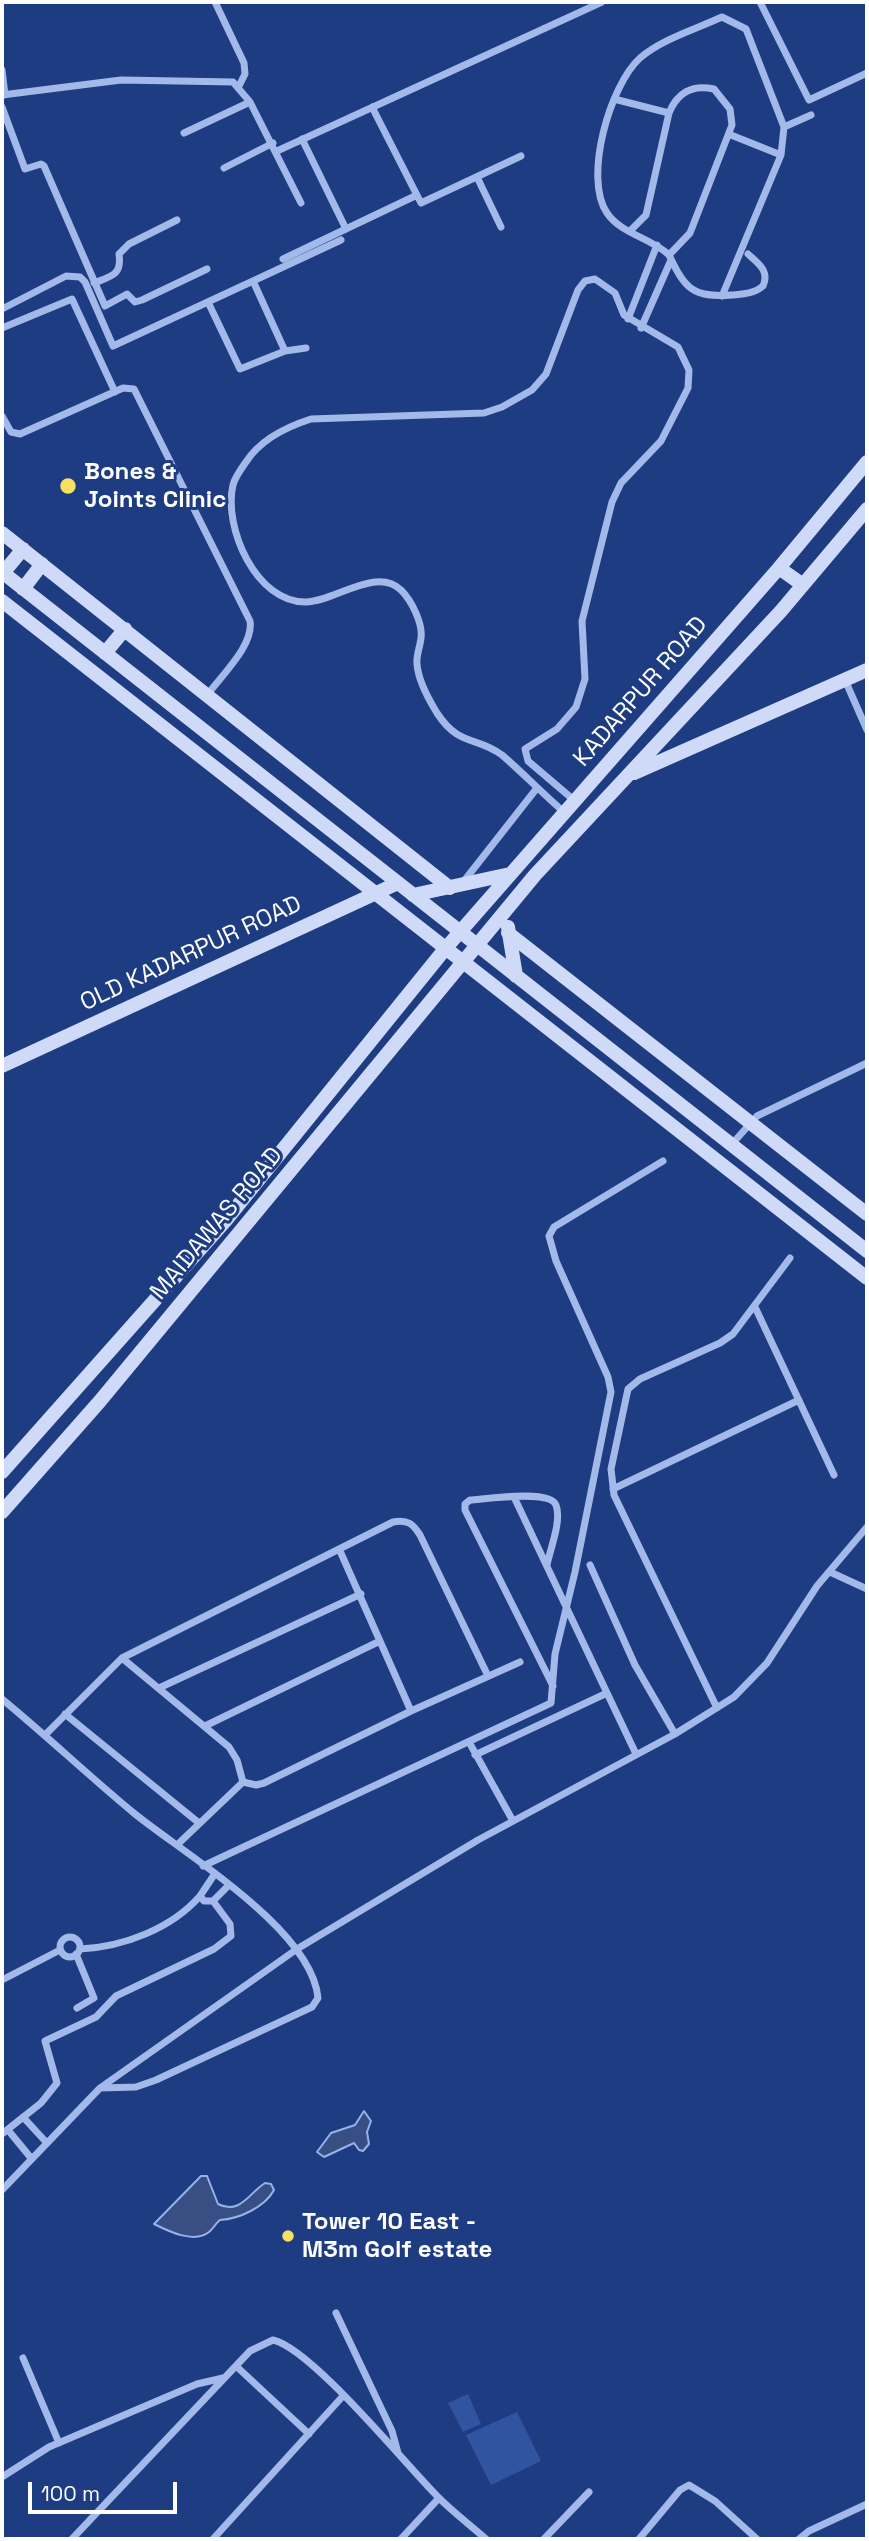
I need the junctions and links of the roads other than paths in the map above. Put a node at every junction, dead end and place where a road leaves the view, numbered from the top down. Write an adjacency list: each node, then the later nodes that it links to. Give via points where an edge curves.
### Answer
1 (215, 2): 6 (street, via 244,63)
2 (602, 2): 11 (street)
3 (760, 2): 5 (street, via 809,100)
4 (2, 70): 7 (street)
5 (867, 73)
6 (239, 86): 7 (street, via 224,79 121,80); 9 (street)
7 (3, 95)
8 (614, 99): 12 (street); 14 (street, via 643,55 722,17 746,29); 28 (street, via 597,188 611,219)
9 (250, 102): 15 (street); 18 (street)
10 (2, 107): 36 (street, via 25,169 44,166)
11 (372, 107): 17 (street); 23 (street)
12 (669, 113): 16 (street, via 684,92 714,89 730,109); 28 (street, via 646,215)
13 (811, 115): 14 (street)
14 (784, 127): 19 (street)
15 (184, 133)
16 (731, 135): 19 (street); 32 (street, via 690,233)
17 (302, 139): 18 (street); 27 (street)
18 (275, 147): 21 (street); 24 (street)
19 (781, 155): 37 (street)
20 (521, 156): 22 (street)
21 (224, 168)
22 (477, 177): 23 (street, via 423,203); 26 (street)
23 (415, 196): 27 (street)
24 (301, 203)
25 (177, 220): 36 (street, via 129,244 119,254 117,274)
26 (501, 227)
27 (346, 229): 33 (street)
28 (630, 231): 30 (street)
29 (341, 240): 35 (street)
30 (657, 245): 32 (street); 40 (street)
31 (748, 254): 37 (street, via 762,267 763,286)
32 (670, 257): 37 (street, via 687,285 707,297); 42 (street)
33 (283, 259)
34 (207, 269): 36 (street, via 135,302 127,294 106,306)
35 (253, 281): 38 (street); 44 (street)
36 (94, 283)
37 (722, 296)
38 (208, 302): 39 (street, via 113,346 80,277 66,276); 44 (street, via 240,369)
39 (2, 309)
40 (628, 319): 42 (street); 64 (street, via 609,287 595,279 585,281 571,302 546,374 522,397 484,413 311,419 252,452 233,483 235,527 249,561 267,587 281,597 306,602 373,583 384,582 402,591 421,631 418,672 437,713 456,735 495,750)
41 (2, 328): 45 (street, via 72,299)
42 (641, 328): 65 (street, via 678,348 689,370 688,388 661,440 621,483 612,502 582,621 585,679 580,698 557,729 525,749 527,761)
43 (306, 348): 44 (street)
44 (285, 351)
45 (115, 392): 46 (street, via 20,433 10,432); 61 (street, via 134,389 250,621 246,642)
46 (2, 416)
47 (867, 462): 52 (street, KADARPUR ROAD)
48 (867, 509): 54 (street, KADARPUR ROAD)
49 (2, 533): 50 (street)
50 (23, 549): 51 (street); 53 (street)
51 (42, 564): 55 (street); 57 (street)
52 (779, 568): 54 (street); 65 (street, KADARPUR ROAD)
53 (2, 573): 55 (street)
54 (803, 585): 63 (street, KADARPUR ROAD)
55 (23, 589): 58 (street)
56 (2, 601): 70 (street)
57 (125, 629): 58 (street); 61 (street)
58 (105, 653): 68 (street)
59 (867, 670): 60 (street)
60 (845, 680): 62 (street); 63 (street)
61 (208, 694): 69 (street)
62 (867, 730)
63 (626, 776): 72 (street, KADARPUR ROAD)
64 (539, 790): 66 (street); 69 (street)
65 (575, 802): 66 (street, KADARPUR ROAD)
66 (565, 813): 67 (street, KADARPUR ROAD)
67 (510, 874): 69 (street); 73 (street, KADARPUR ROAD)
68 (398, 883): 70 (street, OLD KADARPUR ROAD); 71 (street)
69 (455, 887): 71 (street)
70 (376, 894): 76 (street); 80 (street, OLD KADARPUR ROAD)
71 (413, 895): 73 (street)
72 (513, 901): 74 (street); 75 (street, KADARPUR ROAD)
73 (460, 932): 75 (street); 76 (street, KADARPUR ROAD)
74 (508, 933): 78 (street); 81 (street)
75 (476, 946): 77 (street, KADARPUR ROAD); 78 (street)
76 (445, 949): 77 (street); 90 (street, MAIDAWAS ROAD, via 226,1220)
77 (463, 962): 87 (street); 94 (street, MAIDAWAS ROAD)
78 (516, 976): 82 (street)
79 (867, 1063): 81 (street)
80 (2, 1066)
81 (751, 1121): 82 (street); 84 (street)
82 (732, 1144): 85 (street)
83 (663, 1161): 102 (street, via 554,1227 549,1236 611,1392)
84 (867, 1214)
85 (867, 1251)
86 (790, 1258): 88 (street)
87 (867, 1278)
88 (755, 1307): 89 (street); 92 (street, via 720,1343 640,1379 628,1389 611,1469)
89 (799, 1401): 91 (street); 92 (street)
90 (2, 1472)
91 (834, 1475)
92 (613, 1489): 111 (street)
93 (514, 1497): 97 (street); 97 (street, via 546,1496 556,1504 558,1515); 107 (street, via 470,1500 465,1510)
94 (2, 1513)
95 (867, 1527): 99 (street)
96 (340, 1550): 101 (street); 104 (street); 106 (street, via 394,1522 412,1524)
97 (547, 1565): 102 (street)
98 (590, 1565): 115 (street, via 635,1665)
99 (830, 1572): 100 (street); 111 (street, via 767,1663 744,1689)
100 (867, 1589)
101 (361, 1594): 103 (street); 108 (street)
102 (565, 1605): 107 (street); 109 (street)
103 (380, 1641): 112 (street); 114 (street)
104 (122, 1658): 108 (street); 113 (street)
105 (520, 1662): 106 (street)
106 (488, 1676): 112 (street)
107 (554, 1686): 117 (street, via 546,1707)
108 (159, 1688): 114 (street)
109 (607, 1693): 118 (street); 119 (street)
110 (2, 1699): 116 (street)
111 (717, 1708): 115 (street)
112 (411, 1710): 120 (street, via 264,1783)
113 (65, 1714): 116 (street); 122 (street)
114 (205, 1726): 120 (street, via 229,1747)
115 (675, 1734): 118 (street)
116 (45, 1735): 123 (street)
117 (470, 1742): 119 (street); 124 (street)
118 (636, 1754): 121 (street)
119 (475, 1755): 121 (street)
120 (243, 1782): 122 (street)
121 (513, 1821): 129 (street)
122 (199, 1823): 123 (street)
123 (177, 1845): 124 (street)
124 (203, 1867): 125 (street)
125 (214, 1875): 126 (street); 127 (street)
126 (228, 1886): 128 (street); 129 (street, via 276,1924)
127 (200, 1896): 128 (street); 131 (street, via 172,1919 138,1937)
128 (213, 1901): 135 (street, via 230,1924 231,1936 214,1949 116,1996 96,2017 45,2040 57,2083)
129 (297, 1949): 134 (street); 134 (street, via 314,1974 318,1998 312,2007 156,2080 136,2087)
130 (60, 1950): 131 (street, via 67,1957); 131 (street, via 62,1940 71,1937 77,1940); 132 (street)
131 (78, 1952): 133 (street, via 94,1998)
132 (2, 1980)
133 (77, 2008)
134 (100, 2088): 137 (street)
135 (23, 2118): 136 (street); 137 (street)
136 (5, 2132): 138 (street)
137 (46, 2142): 138 (street)
138 (31, 2158): 139 (street)
139 (2, 2190)
140 (336, 2314): 147 (street)
141 (23, 2358): 146 (street)
142 (236, 2366): 143 (street); 144 (street, via 263,2343 284,2343); 145 (street)
143 (224, 2378): 146 (street, via 197,2384); 153 (street)
144 (343, 2396): 145 (street); 147 (street)
145 (309, 2434): 152 (street)
146 (59, 2443): 148 (street)
147 (399, 2455): 150 (street)
148 (2, 2477)
149 (589, 2492): 156 (street)
150 (439, 2498): 154 (street); 155 (street)
151 (867, 2504): 159 (street)
152 (217, 2538)
153 (72, 2539)
154 (401, 2539)
155 (486, 2539)
156 (544, 2539)
157 (639, 2539): 158 (street, via 689,2485 715,2501)
158 (757, 2539)
159 (799, 2539)

